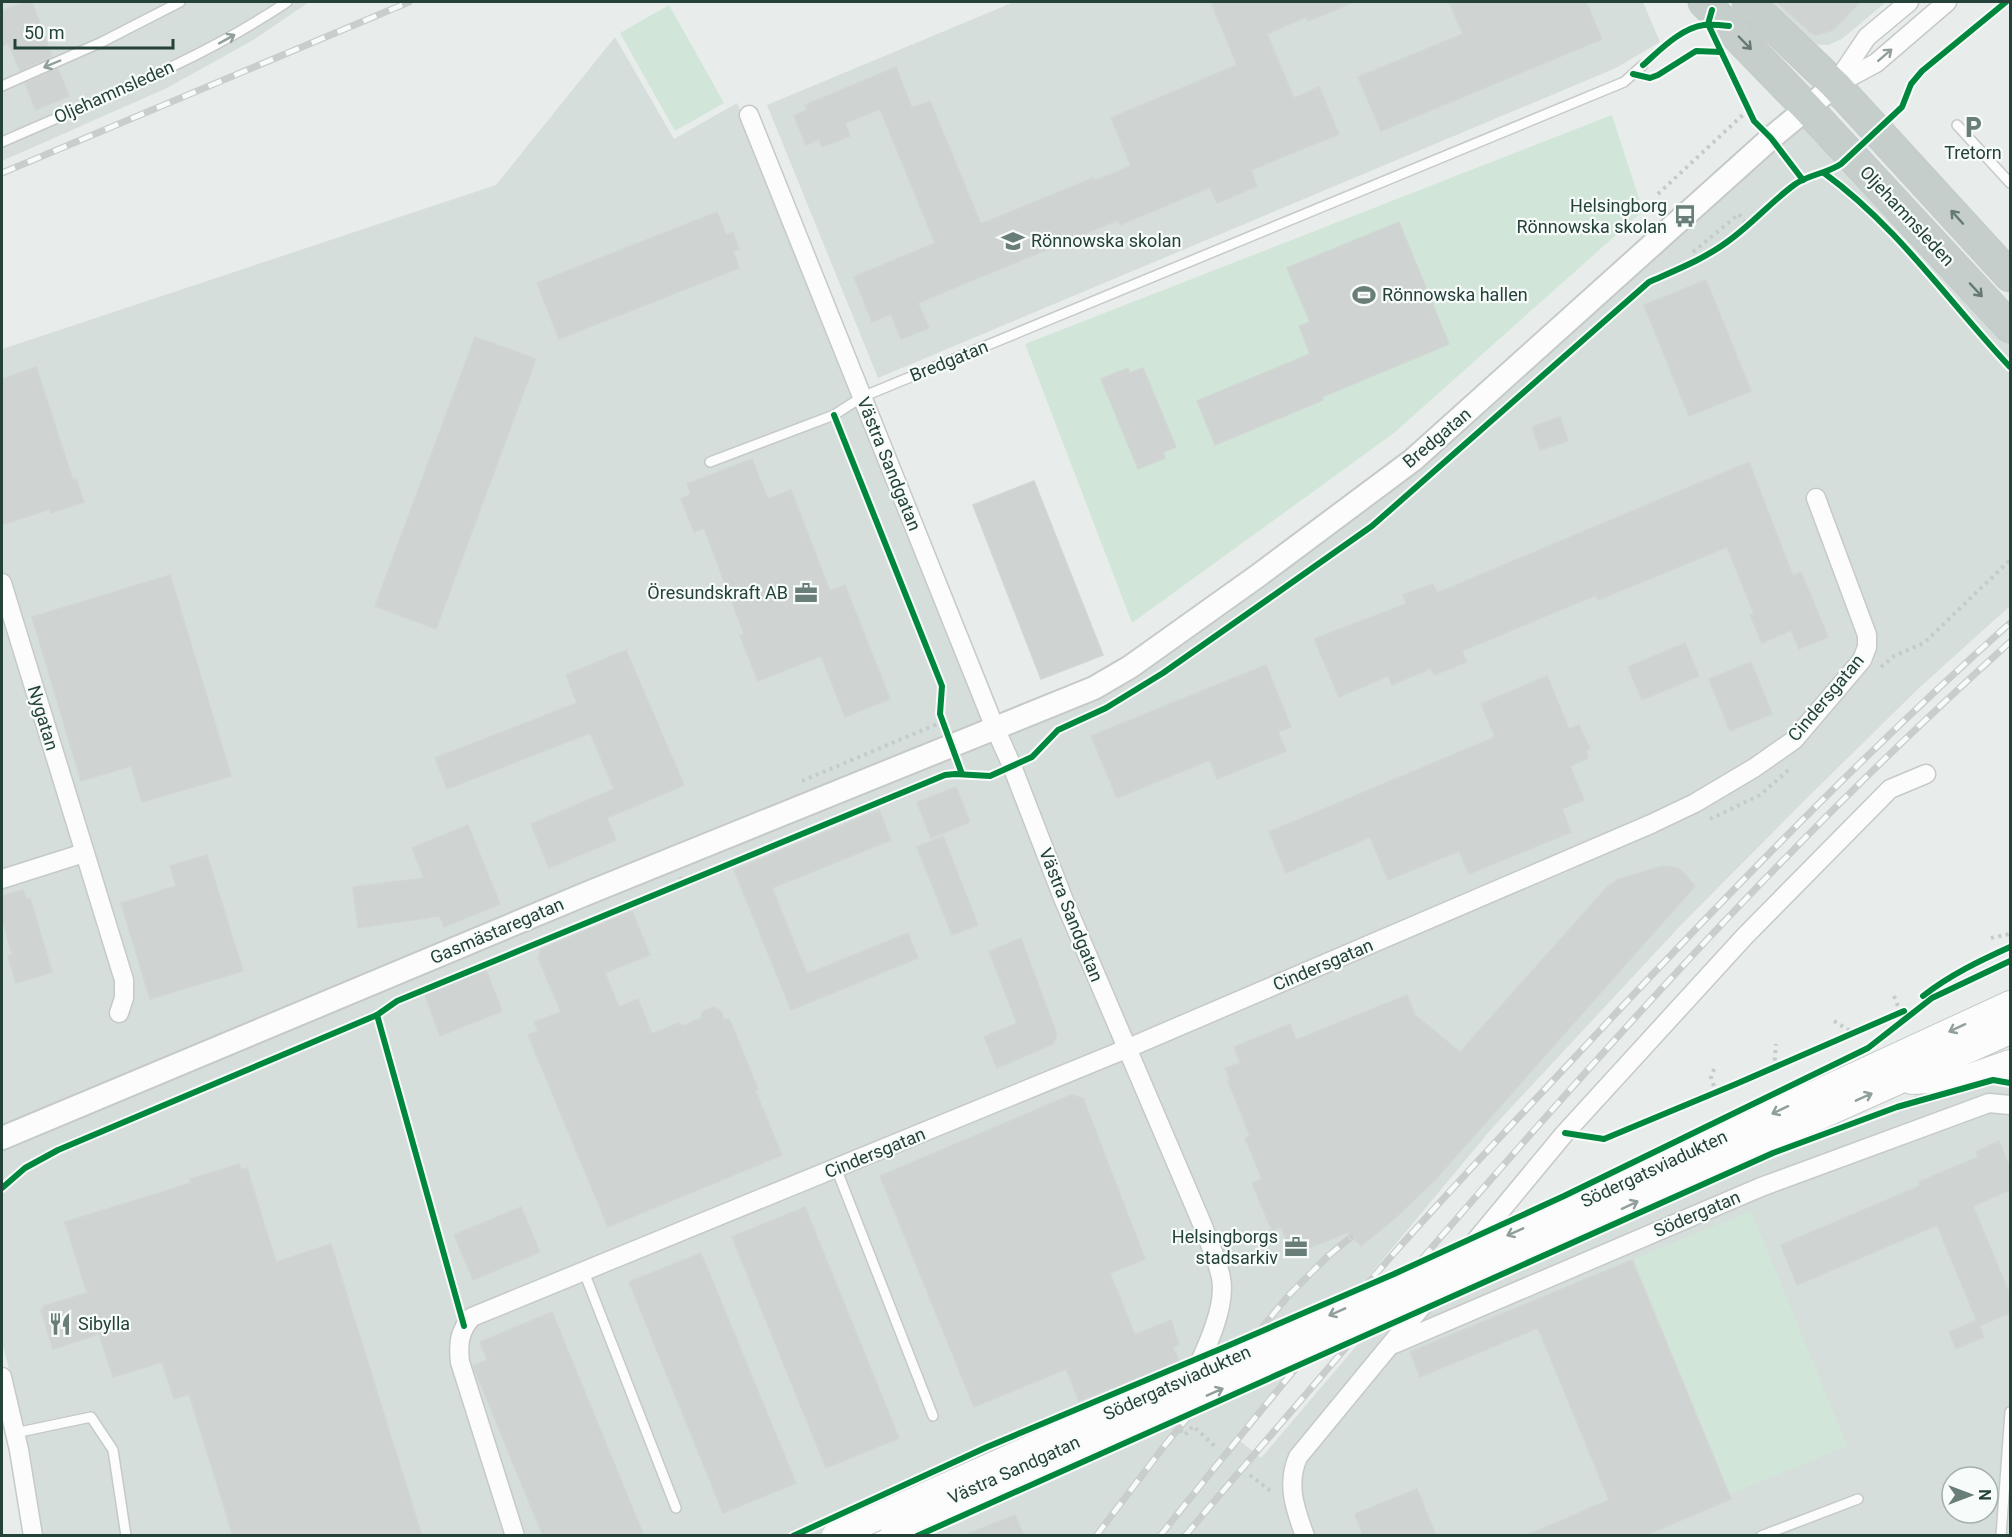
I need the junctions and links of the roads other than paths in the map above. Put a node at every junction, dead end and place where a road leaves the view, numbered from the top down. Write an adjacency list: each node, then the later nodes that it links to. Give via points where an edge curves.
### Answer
1 (180, 2): 9 (lane, one-way to 9)
2 (287, 2): 13 (lane, Oljehamnsleden, one-way to 2, via 195,56)
3 (1704, 2): 10 (highway, Oljehamnsleden, one-way to 10)
4 (1748, 2): 8 (highway, Oljehamnsleden)
5 (1909, 2): 8 (street, Bredgatan, via 1867,37)
6 (1947, 2): 8 (street, Bredgatan, one-way to 6, via 1876,63)
7 (1643, 65): 17 (lane, Bredgatan, via 1624,82)
8 (1835, 85): 10 (street, Bredgatan); 15 (highway, Oljehamnsleden, one-way to 8)
9 (2, 86)
10 (1807, 108): 16 (highway, Oljehamnsleden, one-way to 16); 21 (street, Bredgatan, via 1413,460 1130,667 1094,688)
11 (749, 115): 17 (street, Västra Sandgatan)
12 (1957, 125): 14 (lane)
13 (2, 142)
14 (2010, 183)
15 (2010, 276)
16 (2010, 327)
17 (862, 397): 18 (lane, Bredgatan, via 834,415); 21 (street, Västra Sandgatan)
18 (710, 462)
19 (1816, 498): 28 (street, Cindersgatan, via 1867,635 1867,647 1862,660 1794,740 1705,797 1651,824)
20 (2, 583): 23 (street, Nygatan)
21 (994, 728): 28 (street, Västra Sandgatan); 32 (street, Gasmästaregatan)
22 (1926, 774): 36 (street, via 1890,789 1745,936 1565,1134)
23 (84, 853): 24 (street); 26 (street, Nygatan, via 123,980)
24 (2, 879)
25 (2010, 1004): 34 (main road, Södergatsviadukten, one-way to 34)
26 (119, 1013)
27 (2010, 1031): 30 (main road, Södergatsviadukten)
28 (1126, 1049): 33 (street, Cindersgatan); 48 (street, Västra Sandgatan, via 1203,1226 1221,1278 1221,1309 1192,1378 1181,1394 1156,1407)
29 (2010, 1063): 30 (main road, via 1967,1078)
30 (1897, 1082): 34 (main road, Södergatsviadukten, one-way to 30)
31 (2010, 1105): 36 (street, Södergatan, via 1989,1103 1761,1187)
32 (2, 1138)
33 (836, 1168): 35 (street, Cindersgatan); 39 (lane)
34 (1573, 1219): 47 (main road, Södergatsviadukten, one-way to 47, bridge); 49 (main road, Södergatsviadukten, one-way to 34, bridge)
35 (584, 1272): 42 (lane); 46 (street, Cindersgatan, via 472,1317 461,1332 460,1362)
36 (1389, 1346): 43 (street, via 1298,1457 1291,1483)
37 (2, 1377): 40 (street)
38 (2010, 1412): 51 (lane)
39 (933, 1416)
40 (15, 1433): 44 (street); 45 (lane, via 91,1417 113,1450)
41 (1858, 1499): 50 (lane)
42 (676, 1508)
43 (1301, 1532)
44 (33, 1536)
45 (126, 1536)
46 (515, 1536)
47 (835, 1536)
48 (867, 1536)
49 (893, 1536)
50 (1761, 1536)
51 (2001, 1536)

